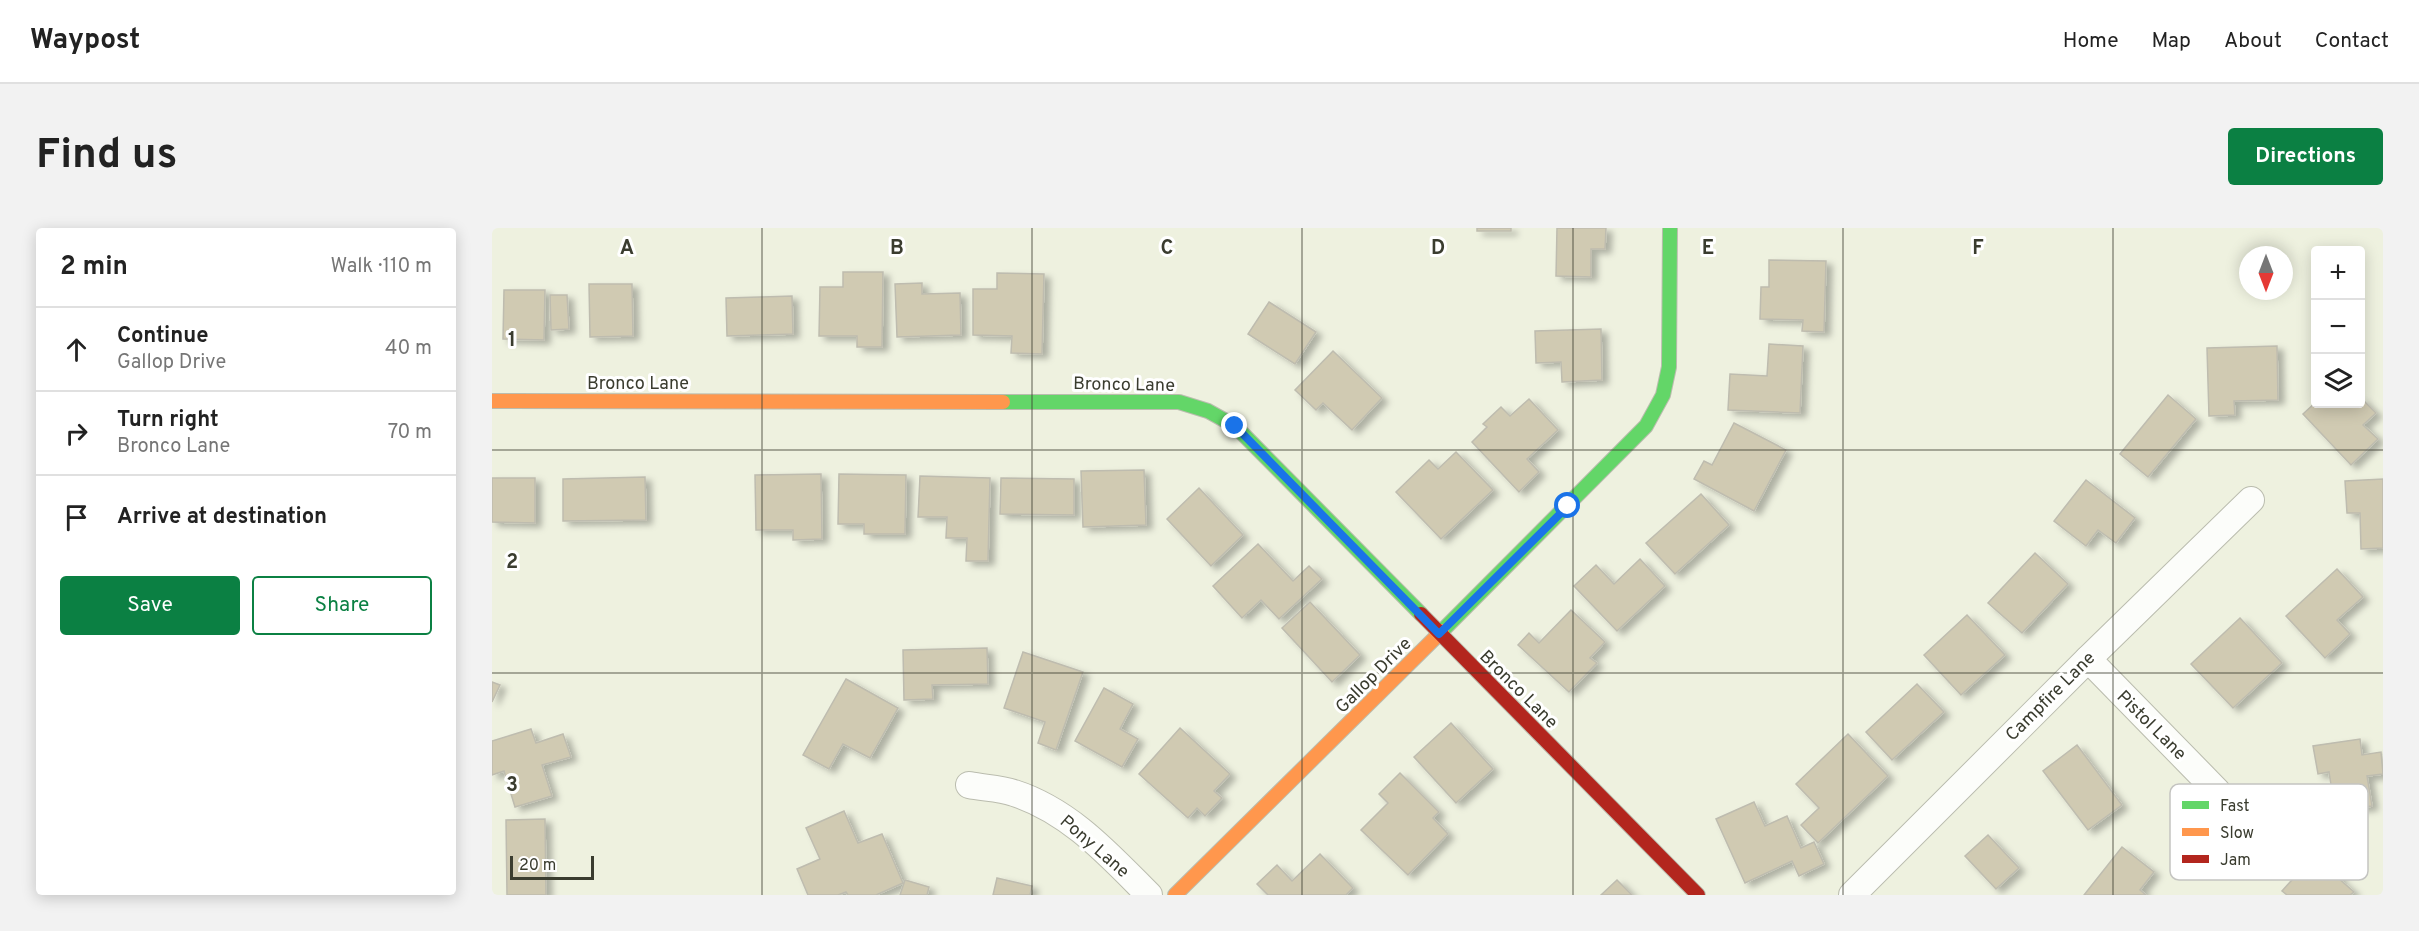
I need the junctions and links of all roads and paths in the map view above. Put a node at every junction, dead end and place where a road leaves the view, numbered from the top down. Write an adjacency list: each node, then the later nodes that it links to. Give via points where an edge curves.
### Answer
1 (1670, 228): 4 (street, Gallop Drive, via 1669,367 1663,395 1646,426)
2 (492, 401): 4 (street, Bronco Lane, via 1179,402 1199,406 1235,426)
3 (2251, 500): 5 (street, Campfire Lane)
4 (1439, 634): 9 (street, Gallop Drive); 10 (street, Bronco Lane)
5 (2088, 659): 6 (street, Pistol Lane); 11 (street, Campfire Lane)
6 (2210, 784)
7 (969, 785): 8 (street, Pony Lane, via 1012,792 1059,814 1098,844)
8 (1149, 895)
9 (1175, 895)
10 (1698, 895)
11 (1852, 895)

